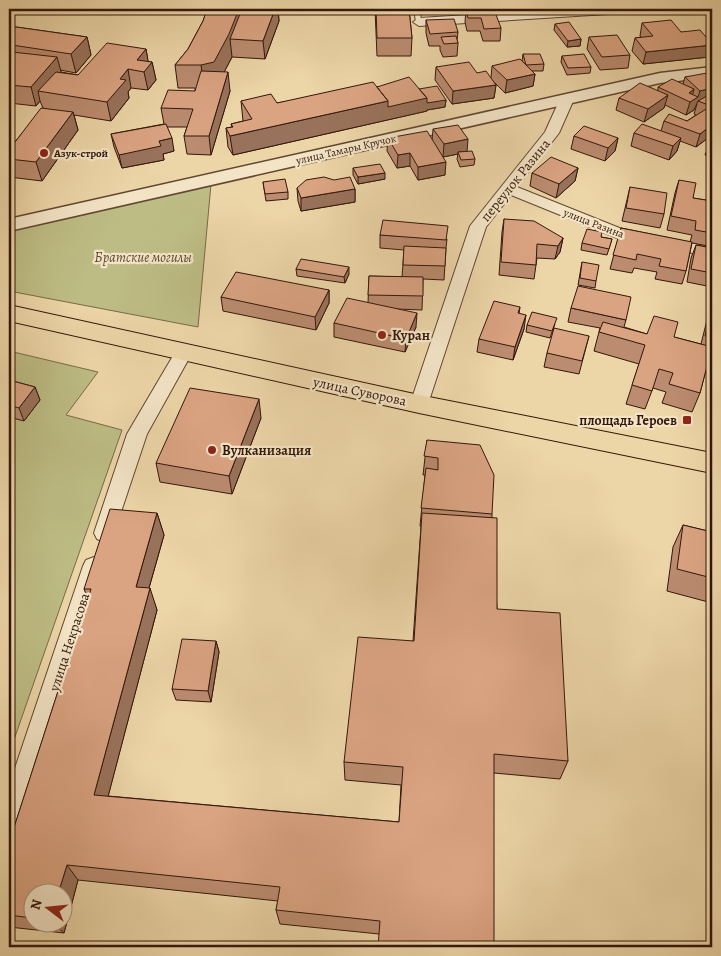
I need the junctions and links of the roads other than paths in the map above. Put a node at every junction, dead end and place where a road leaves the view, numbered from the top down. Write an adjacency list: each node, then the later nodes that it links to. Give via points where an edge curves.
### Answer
1 (417, 9): 5 (lane)
2 (624, 9): 5 (street)
3 (710, 9): 4 (street)
4 (712, 12)
5 (419, 22)
6 (712, 72): 7 (street, улица Тамары Кручок, via 660,78)
7 (567, 99): 8 (street, переулок Разина, via 552,133); 9 (street, улица Тамары Кручок)
8 (507, 188): 10 (street, улица Разина, via 623,235); 13 (street, переулок Разина, via 478,226)
9 (9, 224)
10 (712, 252)
11 (9, 313): 12 (main road, улица Суворова)
12 (184, 353): 13 (main road, улица Суворова); 15 (street, улица Некрасова, via 137,434)
13 (419, 404): 14 (main road, улица Суворова)
14 (712, 463)
15 (9, 824)

